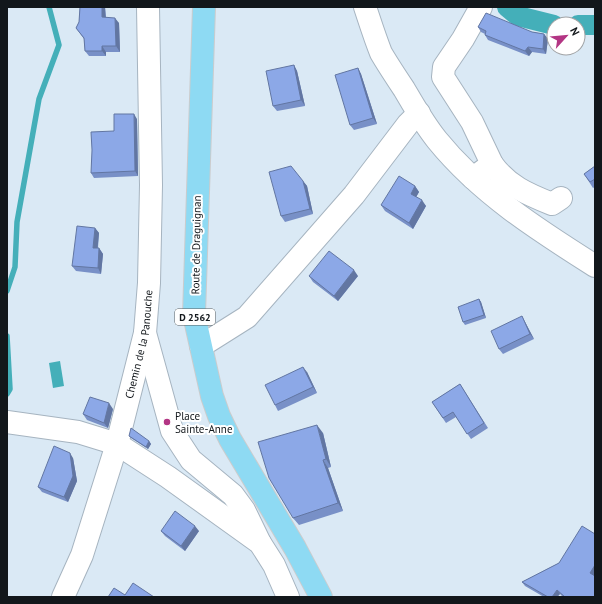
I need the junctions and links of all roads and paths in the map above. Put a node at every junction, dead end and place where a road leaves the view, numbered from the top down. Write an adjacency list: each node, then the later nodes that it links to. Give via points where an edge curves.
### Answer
1 (148, 7): 10 (street, Chemin de la Panouche, via 151,184 149,284)
2 (204, 7): 11 (main road, Route de Draguignan / D 2562, via 194,315)
3 (365, 7): 5 (street, via 382,53)
4 (481, 7): 6 (street, via 444,67 443,77 472,122)
5 (419, 113): 7 (street, via 436,139); 11 (street, via 354,195 246,317)
6 (492, 164): 7 (street); 8 (street, via 502,177 525,193 552,204)
7 (473, 178): 9 (street, via 548,237)
8 (561, 198)
9 (595, 266)
10 (145, 333): 13 (street, Chemin de la Panouche); 14 (street, via 172,431 191,460 233,495 244,510)
11 (201, 346): 17 (main road, Route de Draguignan / D 2562, via 212,396 227,433)
12 (7, 422): 13 (street, via 78,432)
13 (117, 444): 14 (street); 15 (street, Chemin de la Panouche, via 82,555)
14 (260, 543): 16 (street, via 274,565)
15 (63, 597)
16 (288, 597)
17 (321, 597)

